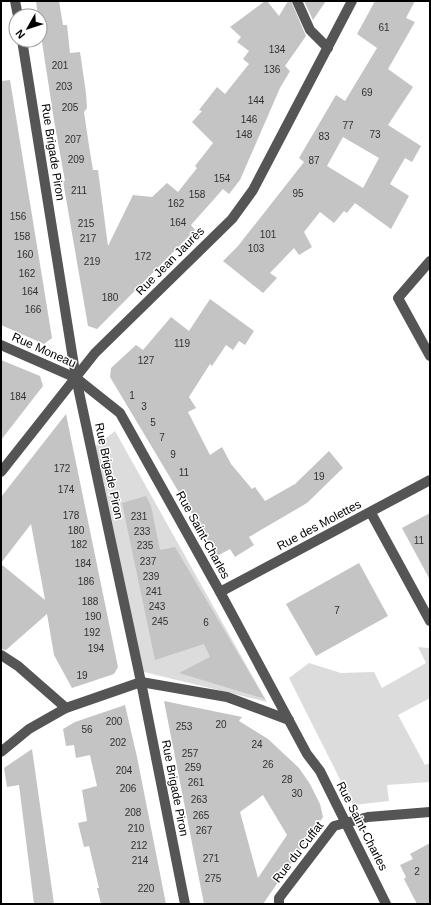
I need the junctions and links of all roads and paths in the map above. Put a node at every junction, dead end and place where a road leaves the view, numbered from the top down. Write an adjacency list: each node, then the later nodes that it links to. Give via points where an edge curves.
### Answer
1 (297, 1): 4 (street, via 310,30)
2 (352, 1): 4 (street, Rue Jean Jaurès)
3 (23, 48): 8 (street, Rue Brigade Piron)
4 (328, 48): 8 (street, Rue Jean Jaurès, via 253,190 232,219 96,353)
5 (430, 261): 7 (street, via 398,298)
6 (1, 345): 8 (street, Rue Moneau)
7 (430, 356)
8 (76, 378): 9 (street, Rue Jean Jaurès); 12 (street, Rue Saint-Charles, via 120,413); 15 (street, Rue Brigade Piron)
9 (1, 472)
10 (430, 480): 11 (street, Rue des Molettes)
11 (371, 512): 12 (street, Rue des Molettes); 13 (street)
12 (220, 592): 17 (street, Rue Saint-Charles)
13 (429, 616)
14 (1, 655): 16 (street, via 18,666)
15 (141, 682): 16 (street); 17 (street, via 227,697); 21 (street, Rue Brigade Piron)
16 (66, 708): 18 (street, via 29,729)
17 (289, 720): 20 (street, Rue Saint-Charles, via 306,754 320,771)
18 (1, 752)
19 (430, 812): 20 (street, Rue du Cuffat, via 368,817)
20 (346, 822): 22 (street, Rue du Cuffat, via 334,826 279,898); 23 (street, Rue Saint-Charles)
21 (185, 904)
22 (279, 904)
23 (386, 904)

